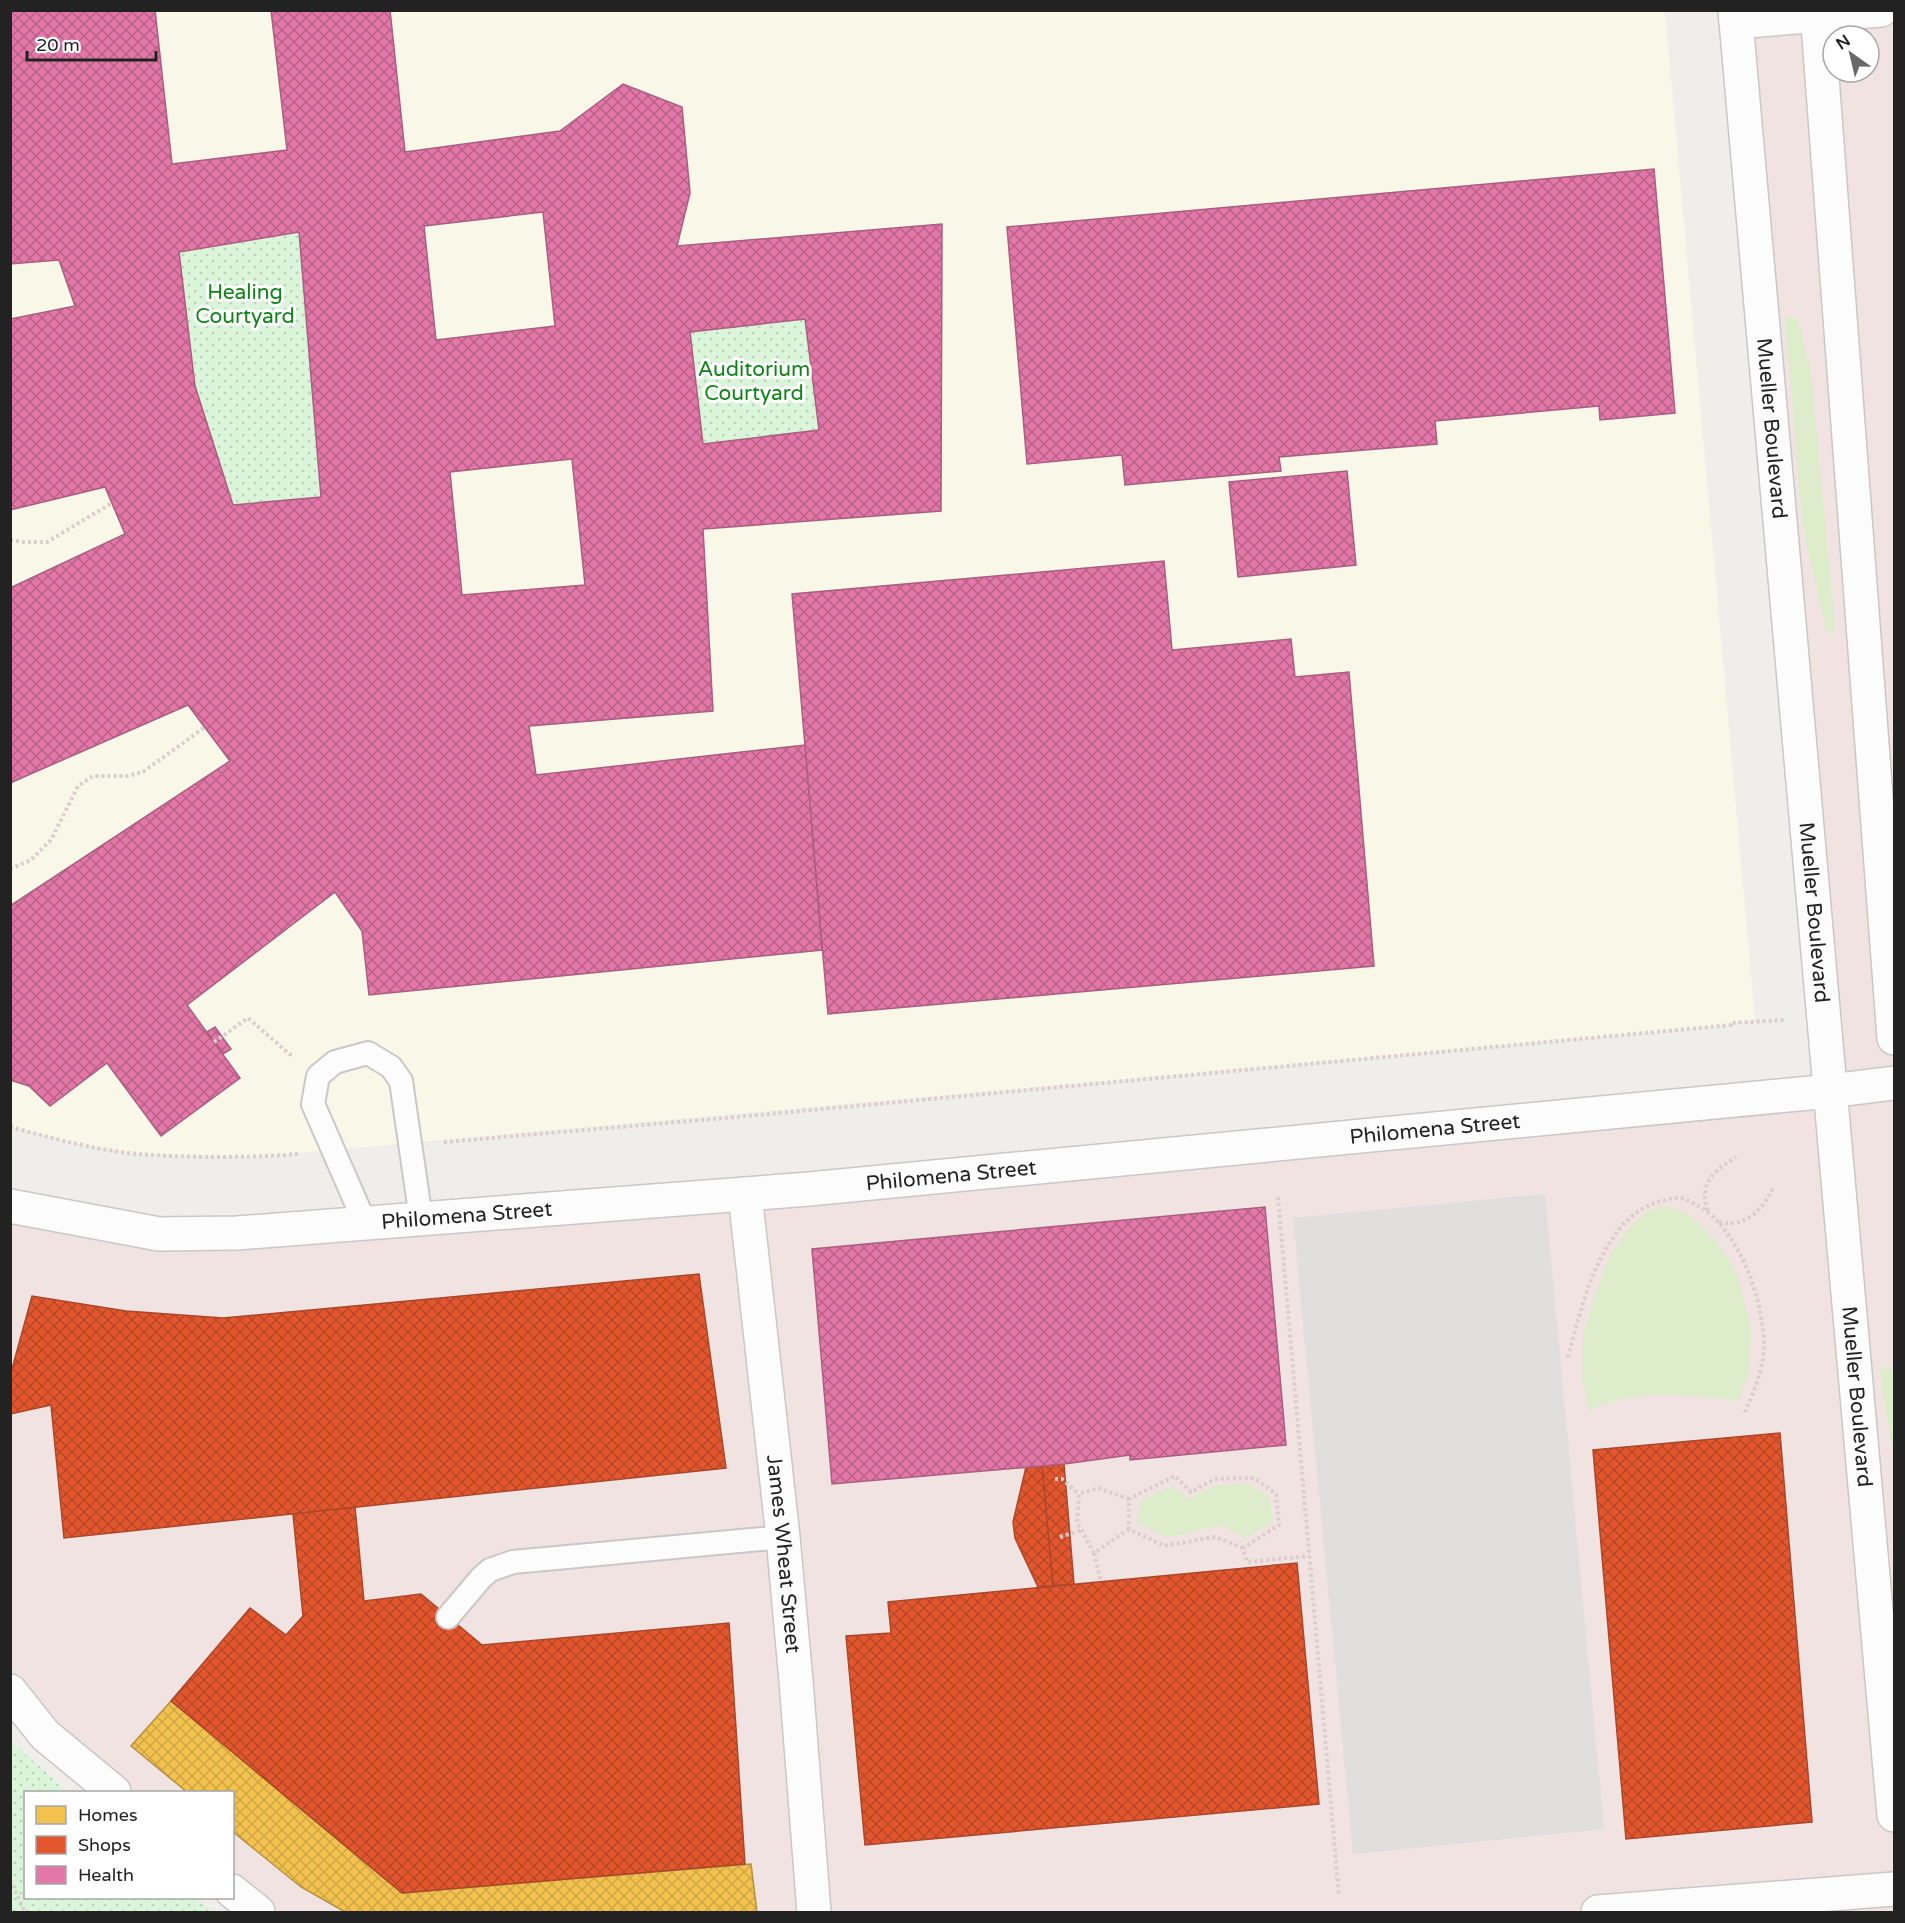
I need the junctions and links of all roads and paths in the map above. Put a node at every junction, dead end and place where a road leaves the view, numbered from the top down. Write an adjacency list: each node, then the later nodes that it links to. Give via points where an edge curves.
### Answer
1 (1881, 10): 2 (street)
2 (1817, 13): 3 (street); 9 (street)
3 (1736, 16): 13 (street, Mueller Boulevard)
4 (112, 503): 5 (path, via 47,542)
5 (10, 540)
6 (205, 727): 7 (path, via 143,772 93,776 78,786 51,840 31,860)
7 (10, 869)
8 (1792, 1020): 15 (path)
9 (1894, 1038)
10 (214, 1042): 11 (path, via 248,1018)
11 (294, 1057)
12 (1894, 1083): 13 (street, Philomena Street)
13 (1830, 1091): 19 (street, Philomena Street); 42 (street, Mueller Boulevard)
14 (10, 1127): 16 (path, via 136,1154 254,1157)
15 (410, 1144): 16 (lane, via 401,1081 391,1066 368,1053 335,1062 318,1076 313,1104); 23 (lane)
16 (332, 1151): 25 (lane)
17 (1736, 1157): 22 (path, via 1707,1181 1704,1201)
18 (1774, 1187): 24 (path, via 1746,1221)
19 (745, 1194): 23 (street, Philomena Street); 33 (street, James Wheat Street)
20 (1278, 1197): 37 (path)
21 (10, 1206): 25 (street, Philomena Street, via 159,1234 237,1233)
22 (1708, 1212): 24 (path); 26 (path, via 1682,1198 1648,1205 1629,1220 1613,1237 1601,1259)
23 (421, 1219): 25 (street, Philomena Street)
24 (1719, 1222): 27 (path, via 1749,1275 1762,1333 1761,1366)
25 (364, 1223)
26 (1568, 1357)
27 (1744, 1414)
28 (1055, 1479): 29 (path, via 1062,1479)
29 (1079, 1494): 30 (path, via 1098,1488); 32 (path, via 1077,1522)
30 (1129, 1499): 31 (path); 35 (path, via 1175,1476 1191,1492 1215,1479 1254,1478 1276,1494 1279,1525)
31 (1129, 1529): 35 (path, via 1164,1546 1215,1537); 36 (path)
32 (1082, 1530): 34 (path); 36 (path)
33 (783, 1537): 39 (lane, via 513,1562 490,1570); 49 (street, James Wheat Street)
34 (1060, 1537)
35 (1243, 1548): 37 (path, via 1247,1562)
36 (1094, 1553): 38 (path)
37 (1308, 1556): 46 (path)
38 (1101, 1582)
39 (448, 1617)
40 (10, 1691): 41 (street, via 45,1735)
41 (113, 1791)
42 (1894, 1815)
43 (10, 1880): 47 (path)
44 (1894, 1889): 50 (street)
45 (234, 1894): 48 (street)
46 (1339, 1896)
47 (25, 1912)
48 (258, 1912)
49 (814, 1912)
50 (1598, 1912)

